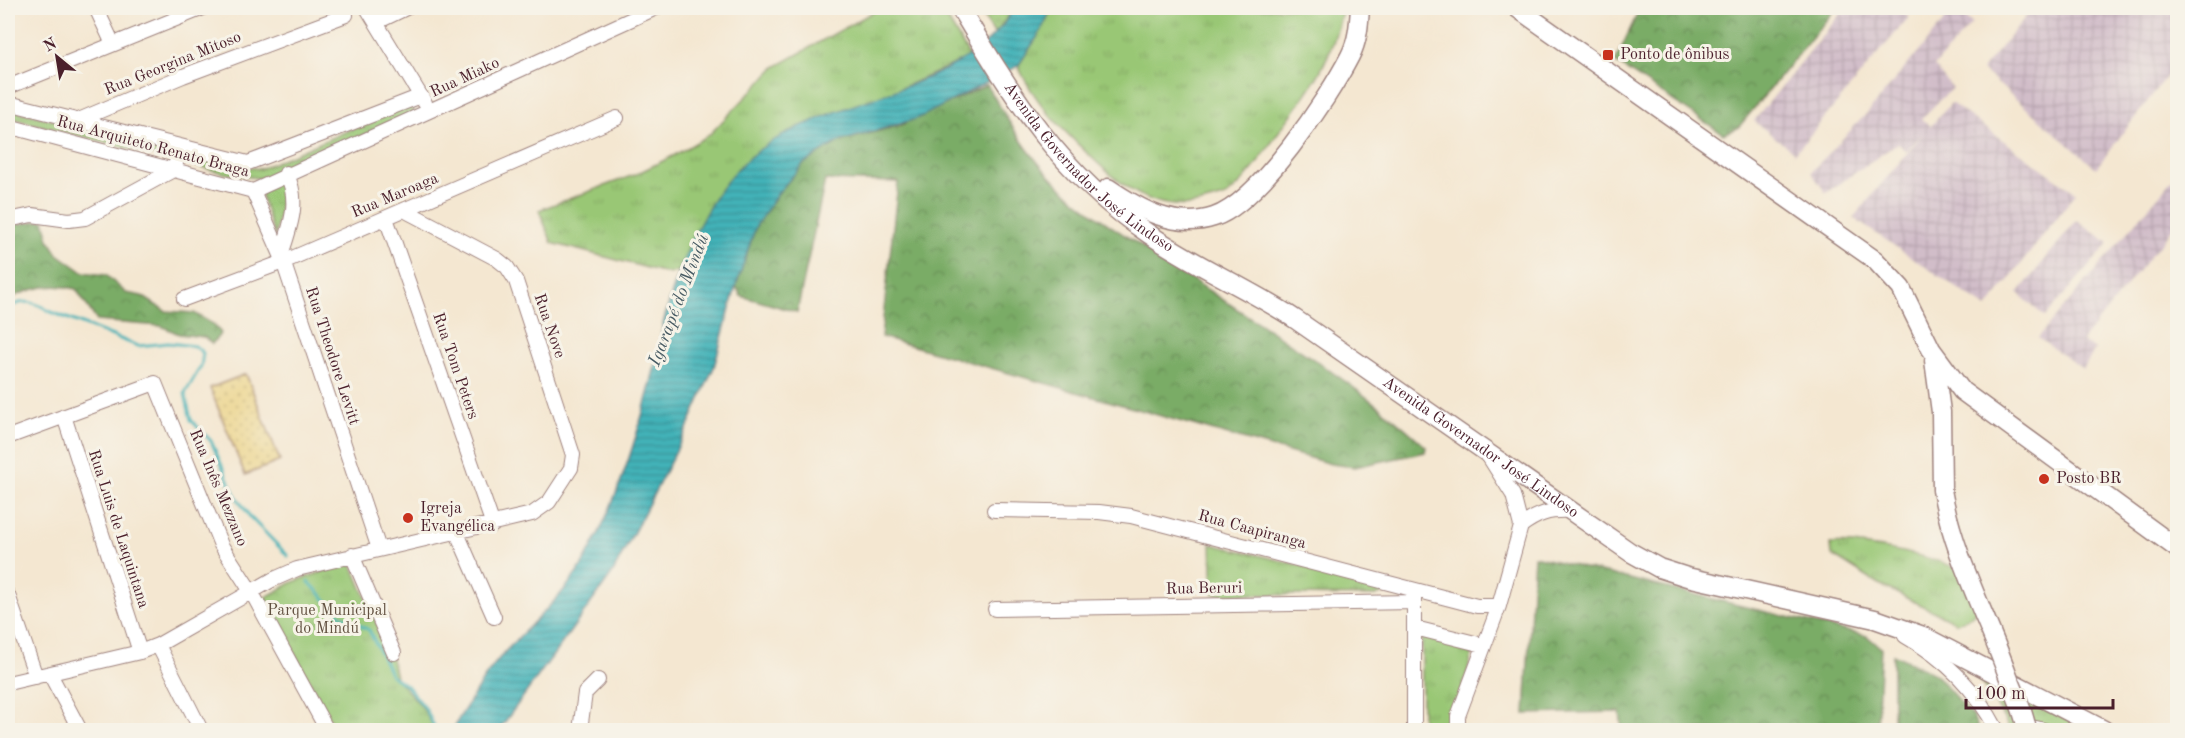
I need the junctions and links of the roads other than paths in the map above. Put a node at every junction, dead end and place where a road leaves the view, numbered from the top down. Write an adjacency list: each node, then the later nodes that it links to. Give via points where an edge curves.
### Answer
1 (96, 8): 11 (street)
2 (203, 8): 11 (street)
3 (367, 8): 10 (street)
4 (406, 8): 10 (street)
5 (656, 8): 15 (street, Rua Miako)
6 (960, 8): 19 (main road, Avenida Governador José Lindoso, via 1013,97)
7 (1360, 8): 19 (main road, via 1350,56 1315,112 1253,192 1213,217 1187,222 1134,206)
8 (1525, 10): 29 (main road, via 1589,60 1875,260 1901,288)
9 (345, 15): 17 (street, Rua Georgina Mitoso)
10 (377, 22): 13 (street)
11 (113, 44): 12 (street)
12 (8, 87)
13 (422, 96): 15 (street); 20 (street, via 254,163)
14 (8, 103): 17 (street)
15 (431, 112): 22 (street, Rua Miako)
16 (617, 118): 24 (street, Rua Maroaga)
17 (81, 119): 20 (street)
18 (8, 126): 21 (street, Rua Arquiteto Renato Braga)
19 (1042, 134): 32 (main road, Avenida Governador José Lindoso, via 1080,178 1149,234 1271,303)
20 (179, 146): 21 (street)
21 (175, 168): 23 (street, Rua Arquiteto Renato Braga); 26 (street, via 85,218 32,215)
22 (286, 173): 23 (street, Rua Arquiteto Renato Braga); 27 (street, via 295,201)
23 (253, 191): 27 (street, Rua Theodore Levitt)
24 (404, 210): 25 (street, Rua Maroaga); 35 (street, Rua Nove, via 507,267 516,281 573,455 571,468 546,506)
25 (386, 218): 27 (street, Rua Maroaga); 35 (street, Rua Tom Peters)
26 (8, 220)
27 (282, 258): 28 (street, Rua Maroaga); 38 (street, Rua Theodore Levitt)
28 (184, 299)
29 (1931, 349): 39 (main road, via 1962,391); 65 (main road, bridge, via 1941,412 1942,490 1947,519)
30 (64, 416): 31 (street); 41 (street, Rua Inês Mezzano, via 154,382 214,531); 52 (street, Rua Luis de Laquintana)
31 (9, 432)
32 (1485, 452): 34 (main road, Avenida Governador José Lindoso); 36 (street, via 1513,495)
33 (994, 510): 43 (street, Rua Caapiranga, via 1131,516)
34 (1569, 511): 36 (street, via 1551,510); 48 (main road, Avenida Governador José Lindoso, via 1659,568)
35 (492, 525): 37 (street)
36 (1521, 526): 45 (street)
37 (457, 533): 38 (street); 47 (street)
38 (379, 549): 40 (street)
39 (2178, 549)
40 (352, 555): 41 (street, via 297,569); 53 (street)
41 (252, 592): 51 (street); 60 (street, Rua Inês Mezzano)
42 (8, 595): 55 (street)
43 (1413, 596): 44 (street, Rua Caapiranga); 46 (street, Rua Beruri); 49 (street)
44 (1477, 606): 45 (street, Rua Caapiranga); 50 (street, via 1486,616)
45 (1499, 606): 50 (street)
46 (995, 609)
47 (494, 617)
48 (1875, 619): 64 (street, via 1956,672); 67 (main road, Avenida Governador José Lindoso, via 1923,636)
49 (1415, 628): 50 (street); 62 (street)
50 (1484, 643): 63 (street, via 1458,716)
51 (158, 645): 52 (street); 59 (street)
52 (140, 652): 54 (street)
53 (394, 653)
54 (50, 674): 55 (street); 58 (street)
55 (36, 677): 57 (street)
56 (598, 680): 61 (street, via 585,693)
57 (8, 683)
58 (80, 730)
59 (201, 730)
60 (327, 730)
61 (580, 730)
62 (1414, 730)
63 (1458, 730)
64 (1997, 730)
65 (2027, 730): 66 (street)
66 (2044, 730)
67 (2104, 730)

